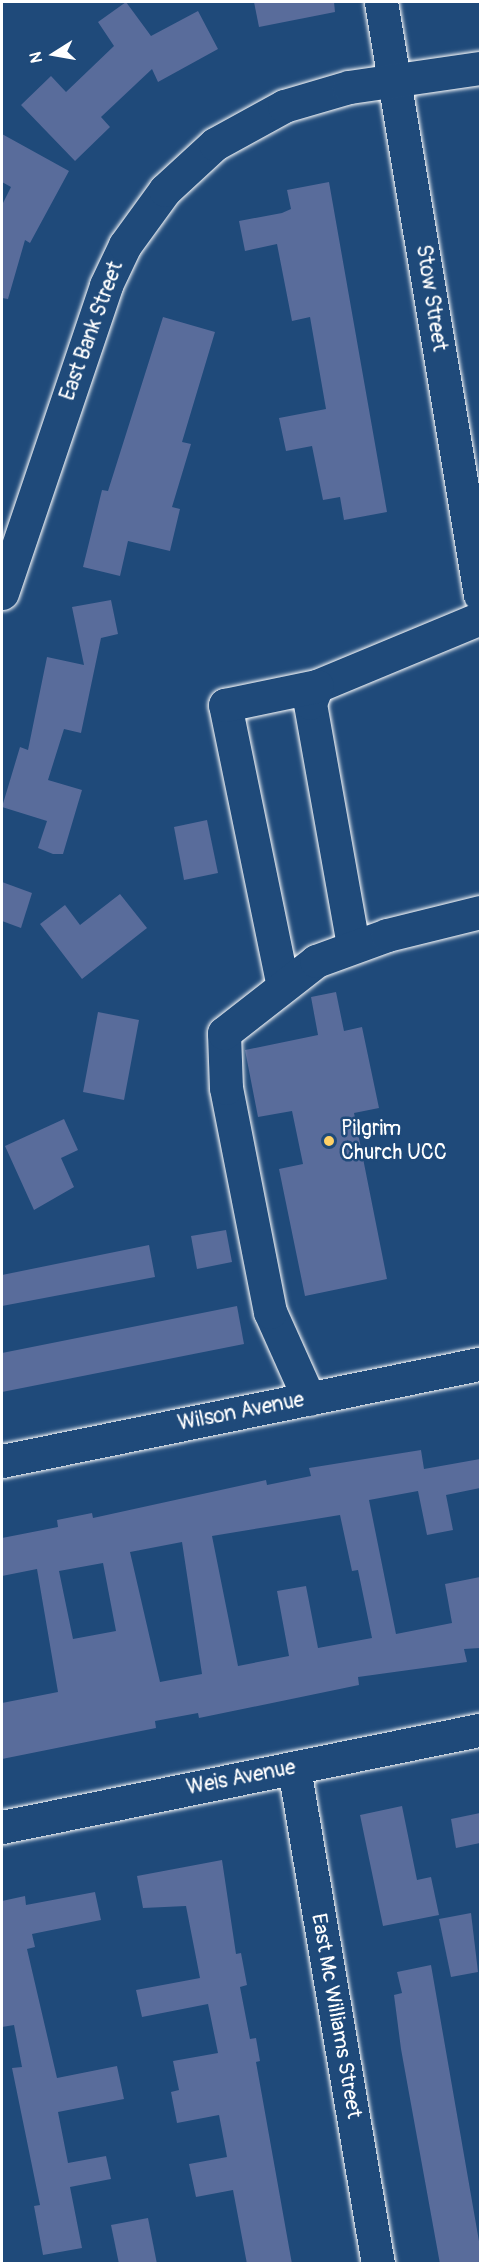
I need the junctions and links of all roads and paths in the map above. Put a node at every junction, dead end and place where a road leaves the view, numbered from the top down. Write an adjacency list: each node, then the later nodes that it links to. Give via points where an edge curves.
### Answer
1 (381, 2): 3 (street, Stow Street)
2 (480, 68): 3 (street, East Bank Street)
3 (395, 82): 4 (street, Stow Street); 5 (street, East Bank Street, via 338,89 264,115 197,158 151,207 106,285)
4 (471, 482): 6 (street, Stow Street)
5 (2, 593)
6 (480, 596)
7 (480, 618): 8 (street)
8 (314, 694): 10 (street); 11 (street, via 225,705)
9 (480, 912): 10 (street)
10 (353, 945): 11 (street)
11 (282, 982): 13 (street, via 224,1033 226,1088 270,1312)
12 (480, 1364): 13 (street, Wilson Avenue)
13 (309, 1399): 14 (street, Wilson Avenue)
14 (2, 1461)
15 (480, 1730): 16 (street, Weis Avenue)
16 (294, 1768): 17 (street, Weis Avenue); 18 (street, East Mc Williams Street)
17 (2, 1827)
18 (378, 2264)

